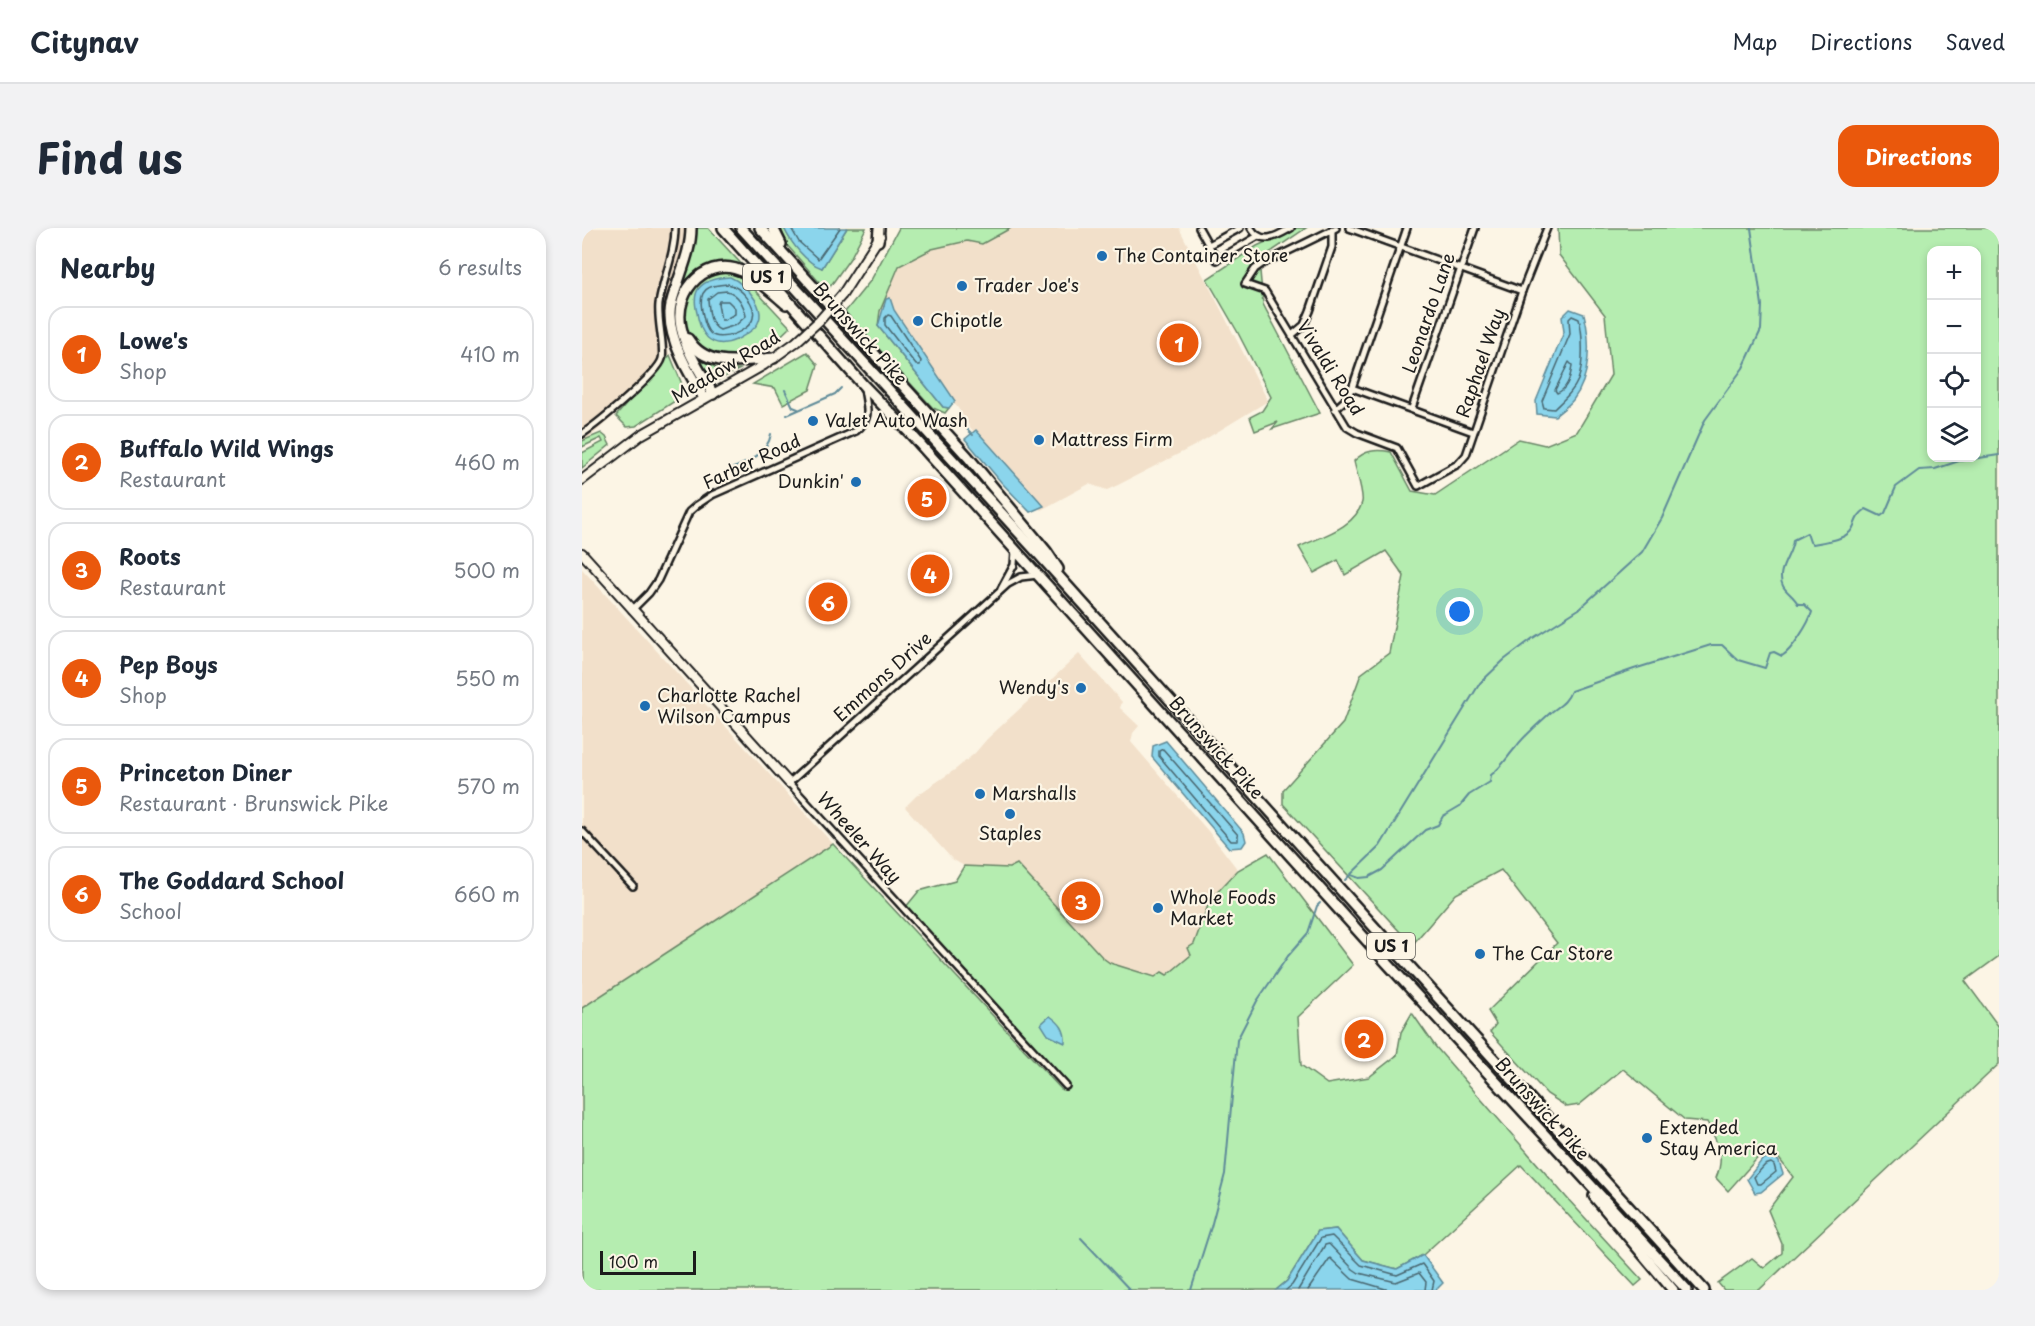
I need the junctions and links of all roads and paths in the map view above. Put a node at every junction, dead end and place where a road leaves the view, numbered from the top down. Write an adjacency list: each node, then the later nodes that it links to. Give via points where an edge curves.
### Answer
1 (675, 228): 34 (street, via 675,245 659,305 663,358 657,369)
2 (691, 228): 30 (highway, via 670,321 677,347)
3 (723, 228): 24 (highway, Brunswick Pike / US 1)
4 (741, 228): 41 (highway, Brunswick Pike / US 1)
5 (760, 228): 22 (highway)
6 (773, 228): 22 (highway)
7 (881, 228): 18 (highway)
8 (1199, 228): 19 (street)
9 (1239, 228): 19 (street)
10 (1251, 228): 17 (street)
11 (1291, 228): 17 (street, via 1273,238)
12 (1349, 228): 20 (street)
13 (1407, 228): 20 (street)
14 (1475, 228): 21 (street, Leonardo Lane)
15 (1547, 228): 23 (street, Raphael Way)
16 (1334, 229): 26 (street, via 1332,247 1310,311 1304,325); 26 (street, Vivaldi Road, via 1262,264 1245,284 1264,291)
17 (1258, 236): 19 (street, via 1217,260)
18 (878, 241): 27 (street, Meadow Road, bridge, via 842,295 819,321)
19 (1209, 246)
20 (1401, 247): 21 (street); 29 (street)
21 (1461, 268): 23 (street); 31 (street, Leonardo Lane)
22 (801, 273): 41 (highway, via 968,457 1046,551)
23 (1522, 291): 33 (street, Raphael Way)
24 (811, 326): 25 (highway, via 745,272 731,268 701,273 692,283 681,304); 28 (highway, Brunswick Pike / US 1)
25 (681, 327): 27 (highway, via 698,351 717,360); 30 (highway)
26 (1292, 334): 32 (street, Vivaldi Road)
27 (774, 358): 30 (street, Meadow Road)
28 (864, 386): 37 (highway, Brunswick Pike / US 1); 42 (street, Farber Road, via 868,415 855,431 697,505 684,521 655,585)
29 (1352, 388): 31 (street); 32 (street)
30 (709, 396): 35 (street, Meadow Road, via 641,435)
31 (1412, 408): 33 (street)
32 (1335, 409): 36 (street, Vivaldi Road, via 1347,427 1396,448)
33 (1473, 432): 36 (street, Raphael Way, via 1466,455 1458,464)
34 (582, 434)
35 (582, 480)
36 (1418, 486)
37 (1015, 550): 39 (highway, Brunswick Pike / US 1); 40 (street, Emmons Drive, via 1014,565)
38 (582, 553): 42 (street, Wheeler Way)
39 (1038, 575): 40 (street, Emmons Drive, via 1021,577); 47 (highway, Brunswick Pike / US 1)
40 (998, 593): 43 (street, Emmons Drive)
41 (1079, 601): 50 (highway, Brunswick Pike / US 1)
42 (632, 610): 43 (street, Wheeler Way)
43 (789, 783): 46 (street, Wheeler Way)
44 (582, 831): 45 (street)
45 (633, 886)
46 (1066, 1086)
47 (1575, 1170): 48 (highway, via 1605,1212); 49 (highway, Brunswick Pike / US 1)
48 (1673, 1290)
49 (1687, 1290)
50 (1704, 1290)

